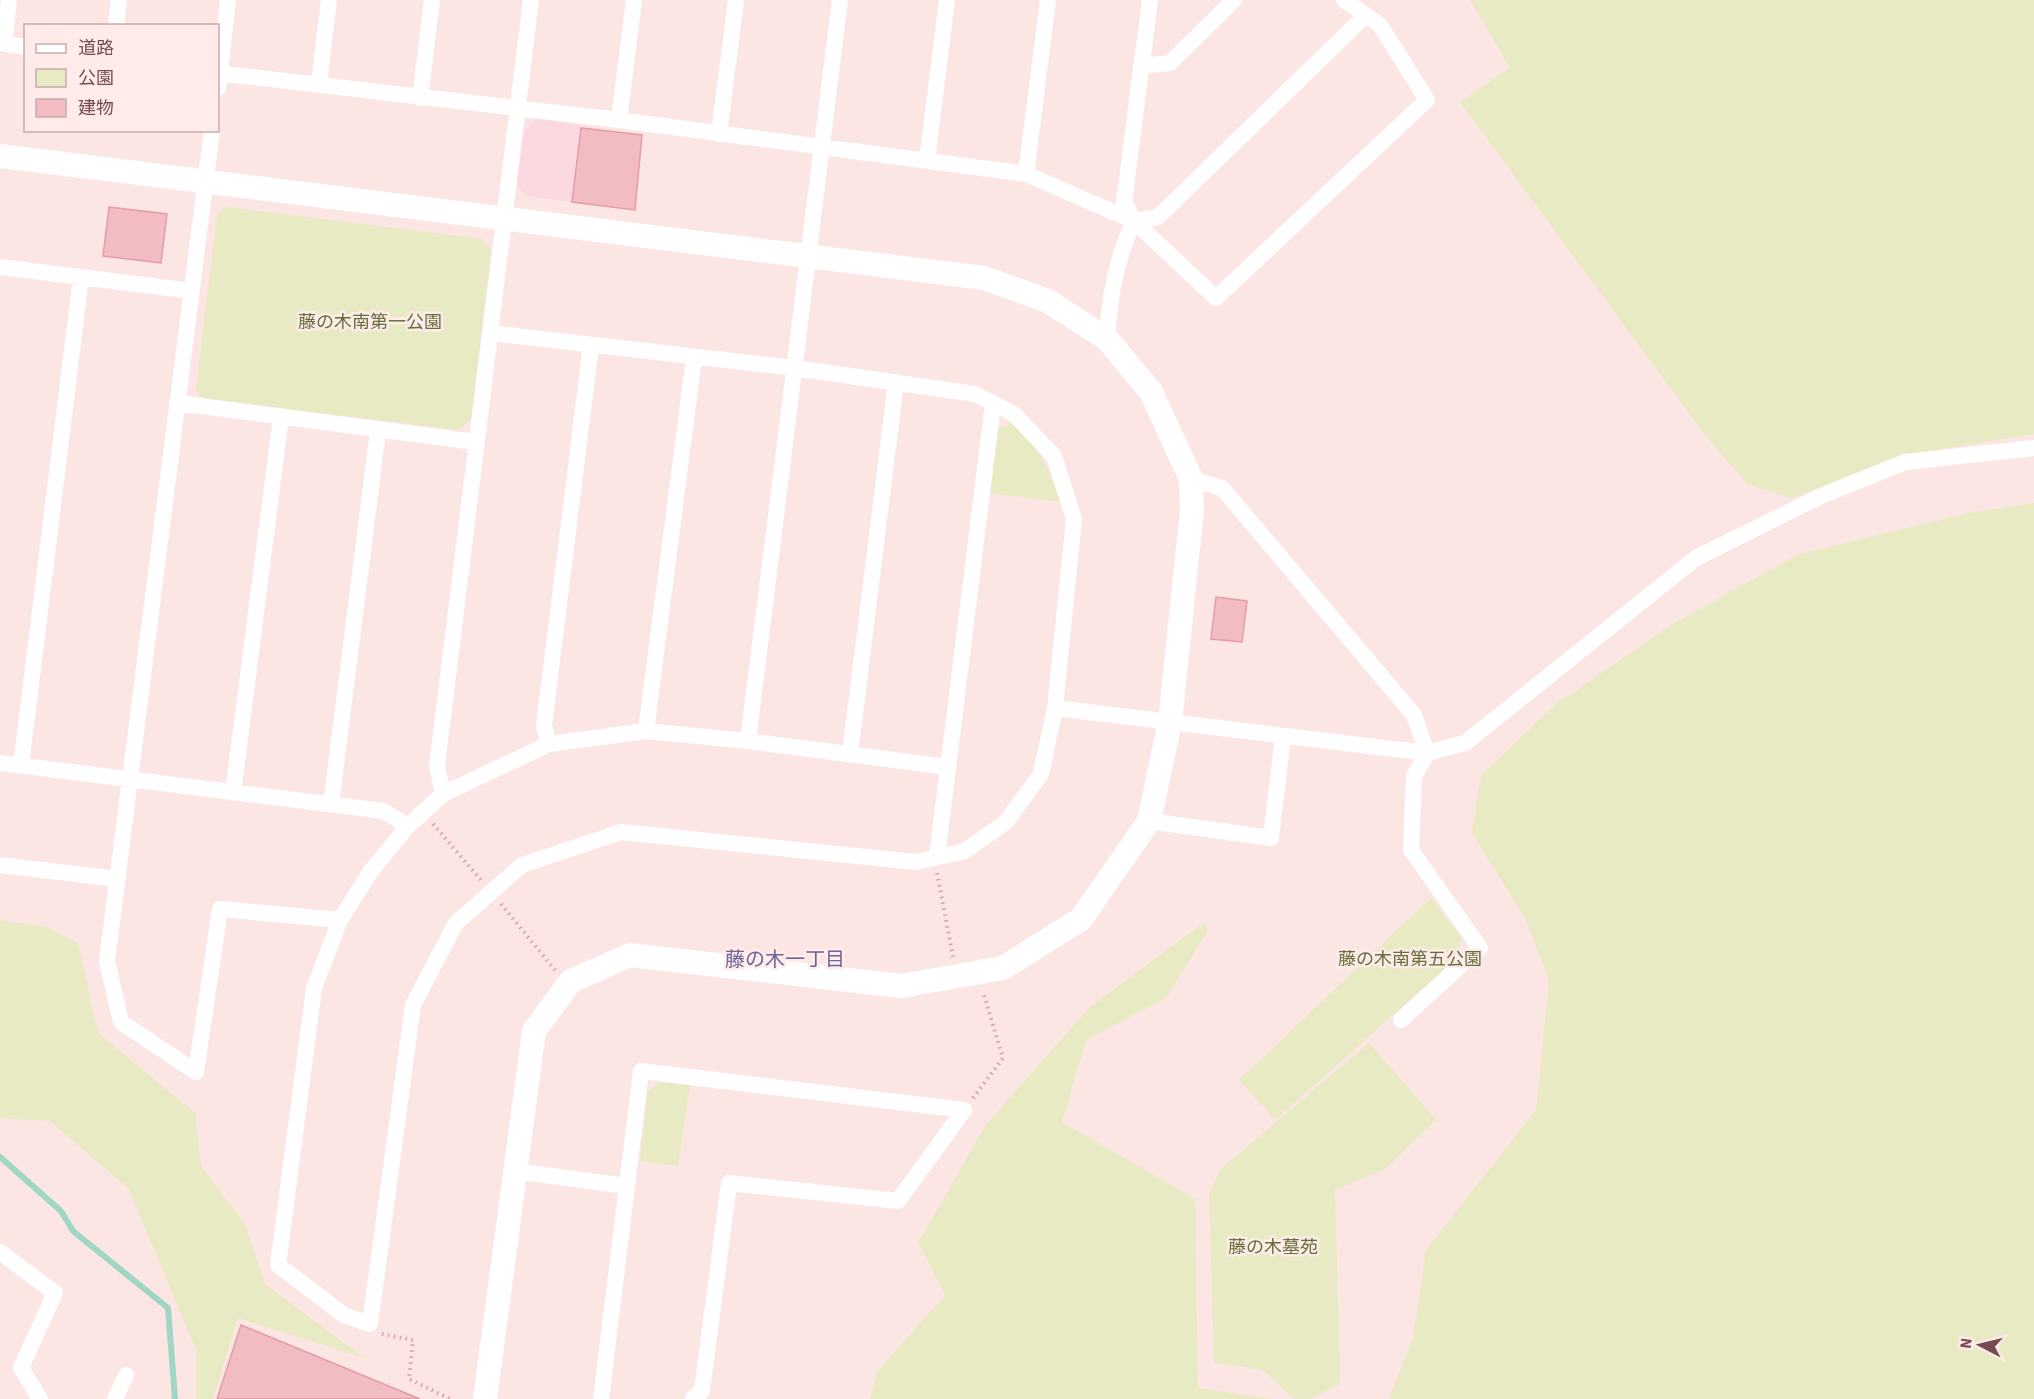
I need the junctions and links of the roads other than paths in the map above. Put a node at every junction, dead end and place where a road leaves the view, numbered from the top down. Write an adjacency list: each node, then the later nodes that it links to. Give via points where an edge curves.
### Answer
1 (9, 0): 17 (street)
2 (119, 0): 16 (street)
3 (228, 0): 20 (street)
4 (329, 0): 22 (street)
5 (432, 0): 23 (street)
6 (531, 0): 24 (street)
7 (634, 0): 25 (street)
8 (736, 0): 27 (street)
9 (840, 0): 28 (street)
10 (947, 0): 30 (street)
11 (1048, 0): 31 (street)
12 (1150, 0): 19 (street)
13 (1234, 0): 19 (street, via 1170,63)
14 (1344, 0): 15 (street)
15 (1366, 15): 34 (street, via 1158,216); 34 (street, via 1380,25 1427,100 1216,298)
16 (116, 24)
17 (2, 43): 18 (street)
18 (24, 47)
19 (1141, 66): 34 (street, via 1124,202)
20 (219, 71)
21 (219, 79): 22 (street)
22 (319, 84): 23 (street)
23 (420, 98): 24 (street)
24 (517, 110): 25 (street); 33 (street)
25 (619, 120): 27 (street)
26 (212, 132): 32 (street)
27 (719, 134): 28 (street)
28 (822, 147): 30 (street); 35 (street)
29 (0, 156): 32 (street)
30 (927, 161): 31 (street)
31 (1026, 174): 34 (street)
32 (205, 181): 33 (street); 38 (street)
33 (504, 218): 35 (street); 39 (street)
34 (1134, 221): 40 (street, via 1122,245 1108,312)
35 (808, 255): 40 (street, via 984,278 1048,301); 43 (street)
36 (0, 267): 37 (street)
37 (81, 277): 38 (street); 61 (street)
38 (192, 291): 45 (street)
39 (491, 333): 41 (street); 49 (street)
40 (1107, 339): 51 (street, via 1150,392)
41 (591, 345): 42 (street); 57 (street, via 544,726)
42 (694, 358): 43 (street); 54 (street)
43 (795, 368): 44 (street); 56 (street)
44 (896, 382): 46 (street, via 975,394); 58 (street)
45 (177, 404): 47 (street); 63 (street)
46 (993, 404): 52 (street, via 1014,414 1054,456 1074,519); 62 (street)
47 (281, 417): 48 (street); 64 (street)
48 (378, 431): 49 (street); 66 (street)
49 (476, 442): 65 (street, via 437,766)
50 (2034, 448): 59 (street, via 1905,462 1821,496 1696,558 1465,743)
51 (1191, 479): 53 (street, via 1192,510); 59 (street, via 1222,488 1414,715)
52 (1055, 708): 53 (street); 69 (street, via 1041,774 1006,822 965,851)
53 (1170, 722): 55 (street); 67 (street)
54 (646, 731): 56 (street); 57 (street)
55 (1283, 736): 59 (street); 67 (street, via 1271,838)
56 (748, 741): 58 (street)
57 (549, 744): 65 (street)
58 (850, 753): 62 (street)
59 (1427, 753): 73 (street, via 1414,776 1411,850 1480,948)
60 (0, 763): 61 (street)
61 (21, 766): 63 (street)
62 (947, 766): 69 (street)
63 (130, 781): 64 (street); 71 (street)
64 (233, 793): 66 (street)
65 (443, 794): 68 (street)
66 (331, 805): 68 (street, via 384,811)
67 (1149, 821): 74 (street, via 1081,919 1003,968 901,986 630,955 571,981 534,1031)
68 (408, 826): 72 (street, via 371,871)
69 (935, 857): 72 (street, via 916,862 621,832 522,865 456,923 413,1005 370,1324 344,1315 278,1265 314,988)
70 (0, 865): 71 (street)
71 (117, 879): 72 (street, via 107,961 121,1022 196,1072 220,909)
72 (340, 920)
73 (1401, 1020)
74 (515, 1171): 75 (street); 80 (street)
75 (626, 1186): 81 (street); 82 (street, via 641,1071 964,1110 898,1201 729,1183 702,1391)
76 (0, 1252): 78 (street, via 55,1293 21,1368)
77 (126, 1375): 79 (street)
78 (40, 1399)
79 (115, 1399)
80 (485, 1399)
81 (601, 1399)
82 (693, 1399)

